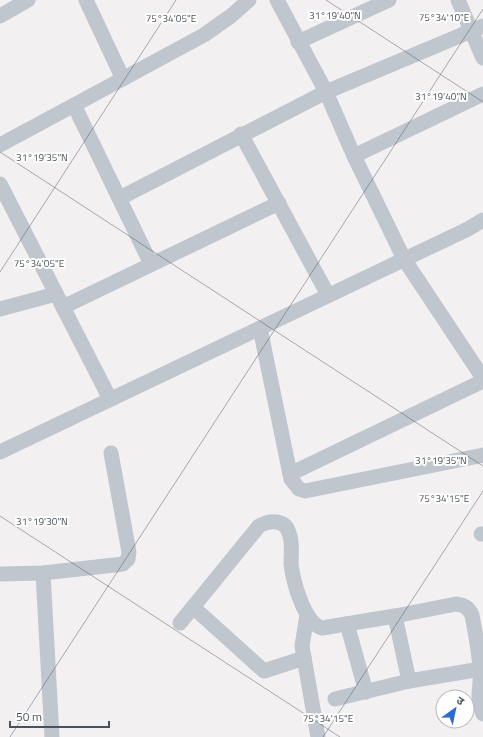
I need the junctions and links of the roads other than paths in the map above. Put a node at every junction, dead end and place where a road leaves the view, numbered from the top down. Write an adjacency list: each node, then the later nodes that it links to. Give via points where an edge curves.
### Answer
1 (28, 0): 7 (street)
2 (86, 0): 11 (street)
3 (249, 0): 11 (street, via 204,34)
4 (277, 0): 9 (street)
5 (389, 0): 9 (street)
6 (458, 0): 8 (street)
7 (0, 16)
8 (477, 28): 10 (street); 12 (street)
9 (298, 42): 12 (street)
10 (483, 58)
11 (122, 79): 14 (street)
12 (326, 92): 15 (street); 17 (street)
13 (483, 94): 17 (street)
14 (74, 105): 16 (street); 19 (street)
15 (241, 134): 19 (street); 20 (street)
16 (0, 145)
17 (354, 156): 22 (street)
18 (0, 184): 25 (street)
19 (120, 198): 23 (street)
20 (280, 203): 23 (street); 24 (street)
21 (483, 220): 22 (street)
22 (404, 259): 24 (street); 28 (street)
23 (151, 264): 25 (street)
24 (328, 295): 27 (street)
25 (60, 301): 26 (street); 29 (street)
26 (0, 309)
27 (260, 328): 29 (street); 33 (street)
28 (483, 379): 33 (street)
29 (110, 399): 30 (street)
30 (0, 452)
31 (111, 453): 34 (street, via 129,552 128,559 117,566)
32 (483, 455): 33 (street, via 305,491 298,489)
33 (290, 474)
34 (43, 573): 35 (street); 47 (street)
35 (0, 574)
36 (193, 607): 37 (street, via 259,526 275,521 286,527 290,534 293,576); 39 (street); 41 (street, via 264,671)
37 (307, 615): 40 (street, via 322,628); 41 (street, via 302,646)
38 (395, 616): 40 (street); 42 (street, via 456,604 464,605 472,615); 43 (street)
39 (180, 623)
40 (347, 624): 44 (street)
41 (304, 658): 48 (street)
42 (481, 669): 43 (street); 46 (street, via 478,690)
43 (409, 681): 44 (street)
44 (366, 692): 45 (street)
45 (335, 699)
46 (483, 714)
47 (52, 737)
48 (318, 737)

